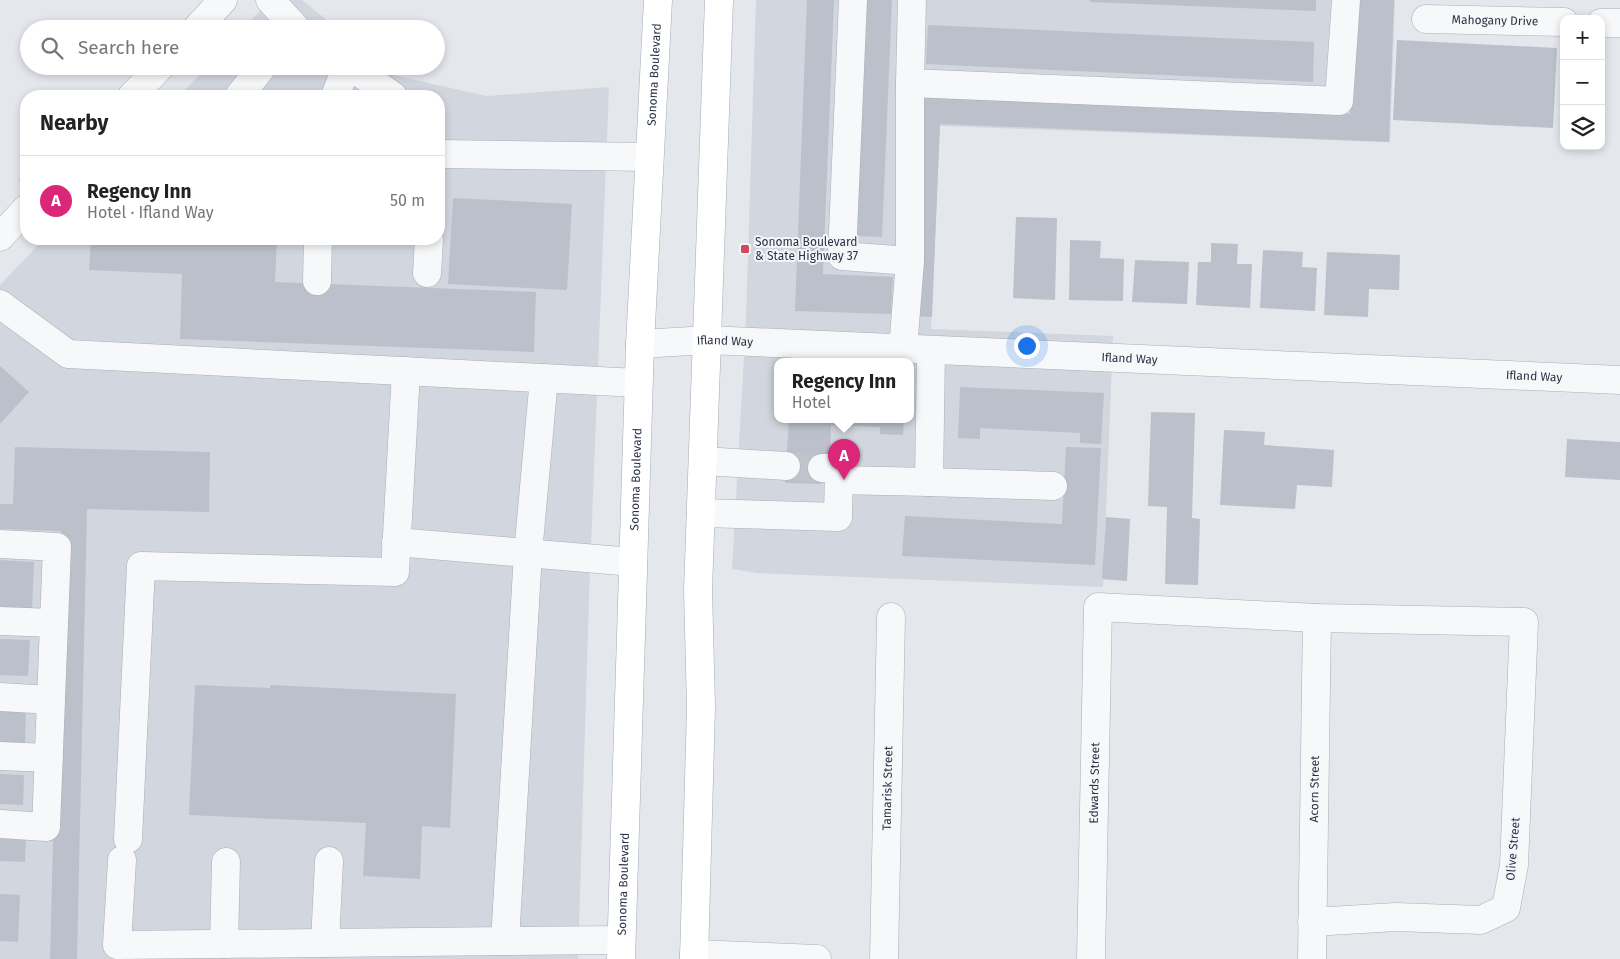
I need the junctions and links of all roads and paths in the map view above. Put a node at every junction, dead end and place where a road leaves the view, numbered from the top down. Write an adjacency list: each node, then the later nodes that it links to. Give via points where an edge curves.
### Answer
1 (223, 0): 9 (street)
2 (270, 0): 10 (street)
3 (658, 0): 24 (main road, Sonoma Boulevard)
4 (719, 0): 33 (main road)
5 (853, 0): 29 (street, via 842,256)
6 (912, 0): 18 (street)
7 (1346, 0): 18 (street, via 1339,101)
8 (1426, 19): 11 (street, Mahogany Drive)
9 (204, 20)
10 (289, 20)
11 (1560, 22)
12 (1605, 23): 13 (street)
13 (1620, 23)
14 (152, 75): 19 (street)
15 (256, 75): 20 (street)
16 (344, 75): 21 (street)
17 (362, 75): 22 (street)
18 (910, 82): 29 (street)
19 (138, 90)
20 (244, 90)
21 (338, 90)
22 (384, 90)
23 (445, 154): 24 (street)
24 (650, 157): 34 (main road, Sonoma Boulevard)
25 (20, 215): 26 (street)
26 (0, 237)
27 (318, 245): 31 (street)
28 (429, 245): 30 (street)
29 (910, 261): 35 (street)
30 (427, 273)
31 (317, 281)
32 (0, 304): 37 (street, via 68,354)
33 (708, 340): 34 (street, Ifland Way); 35 (street, Ifland Way); 41 (main road)
34 (640, 344): 40 (main road, Sonoma Boulevard)
35 (903, 349): 36 (street, Ifland Way)
36 (932, 350): 39 (street, Ifland Way); 43 (street)
37 (406, 371): 38 (street); 46 (street)
38 (544, 378): 40 (street); 48 (street)
39 (1620, 380)
40 (638, 383): 49 (main road, Sonoma Boulevard)
41 (703, 462): 42 (street); 45 (main road)
42 (786, 466)
43 (930, 482): 44 (street); 45 (street, via 831,474 838,517)
44 (1053, 486)
45 (701, 512): 66 (main road, via 698,590 701,708)
46 (396, 542): 48 (street); 64 (street, via 395,572 141,566 117,945)
47 (0, 544): 53 (street, via 57,547)
48 (528, 553): 49 (street); 62 (street)
49 (633, 562): 65 (main road, Sonoma Boulevard)
50 (891, 617): 68 (street, Tamarisk Street)
51 (1317, 618): 61 (street, Acorn Street); 61 (street, Olive Street, via 1524,622 1514,865 1506,908 1481,920 1396,917); 69 (street, Edwards Street, via 1098,608)
52 (0, 621): 53 (street)
53 (54, 624): 55 (street)
54 (0, 697): 55 (street)
55 (51, 700): 57 (street)
56 (0, 756): 57 (street)
57 (49, 758): 58 (street, via 46,827)
58 (0, 824)
59 (329, 861): 63 (street)
60 (226, 862): 64 (street)
61 (1312, 922): 70 (street, Acorn Street)
62 (505, 941): 63 (street); 65 (street)
63 (325, 943): 64 (street)
64 (224, 944)
65 (621, 950)
66 (694, 957): 67 (street)
67 (817, 959)
68 (884, 959)
69 (1091, 959)
70 (1312, 959)

